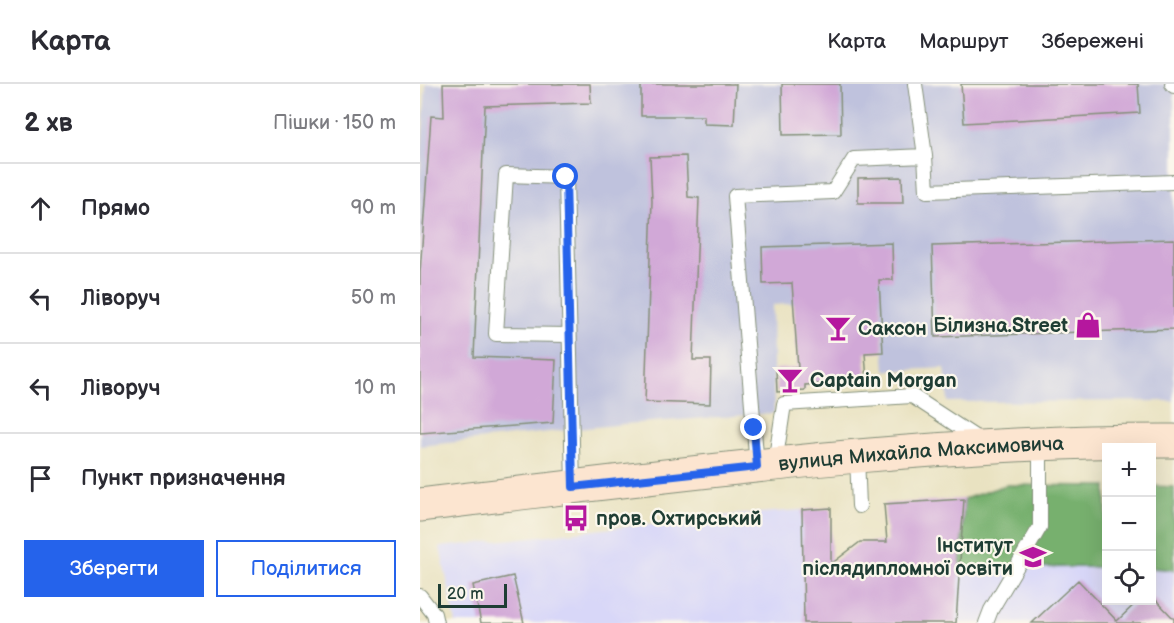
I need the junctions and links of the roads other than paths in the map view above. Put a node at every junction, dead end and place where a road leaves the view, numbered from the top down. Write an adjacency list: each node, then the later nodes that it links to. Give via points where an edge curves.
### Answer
1 (915, 84): 2 (lane)
2 (925, 156): 3 (lane, via 927,191); 9 (lane, via 854,159 833,192 735,196)
3 (1174, 182)
4 (568, 335): 4 (lane, via 566,177 506,175 496,334); 10 (lane)
5 (1174, 441): 6 (main road, вулиця Михайла Максимовича)
6 (1040, 444): 7 (main road, вулиця Михайла Максимовича); 15 (lane, via 1040,527)
7 (988, 446): 8 (main road, вулиця Михайла Максимовича); 9 (lane, via 912,396 784,404)
8 (856, 456): 9 (main road, вулиця Михайла Максимовича); 12 (lane)
9 (766, 466): 10 (main road, вулиця Михайла Максимовича)
10 (573, 487): 11 (main road, вулиця Михайла Максимовича)
11 (420, 505)
12 (859, 506)
13 (420, 596): 14 (lane)
14 (436, 623)
15 (986, 623)

